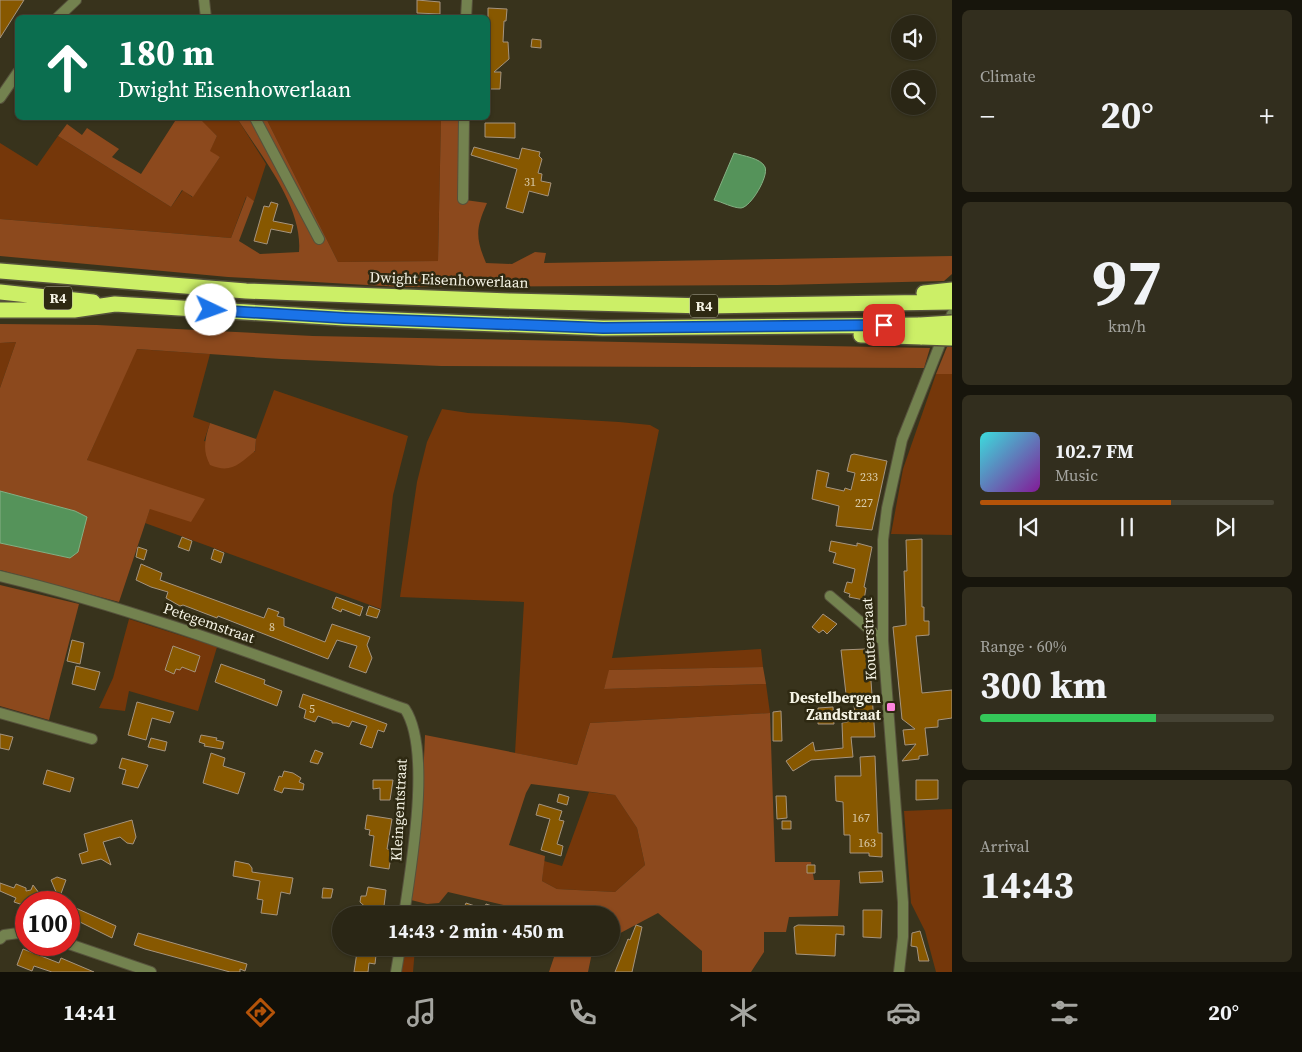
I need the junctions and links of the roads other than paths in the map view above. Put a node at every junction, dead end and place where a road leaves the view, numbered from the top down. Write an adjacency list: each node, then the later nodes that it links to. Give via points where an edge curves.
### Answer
1 (76, 0): 4 (street)
2 (204, 0): 5 (street)
3 (467, 0): 6 (street)
4 (60, 15)
5 (206, 15)
6 (466, 15)
7 (15, 76): 8 (street)
8 (0, 98)
9 (256, 120): 12 (street)
10 (464, 120): 11 (street)
11 (462, 199)
12 (319, 240)
13 (0, 271): 15 (highway, Dwight Eisenhowerlaan / R4, via 246,292 706,306 898,304 912,294)
14 (0, 292): 17 (highway, R4)
15 (941, 295): 16 (highway)
16 (952, 302)
17 (115, 304): 18 (highway, via 74,310); 21 (highway, R4, via 344,318 603,328 813,325)
18 (0, 310)
19 (952, 314): 25 (street, Kouterstraat, via 902,440 887,508 882,584)
20 (952, 323): 21 (highway, R4, bridge)
21 (921, 331): 22 (highway, bridge)
22 (952, 338)
23 (0, 576): 26 (street, Petegemstraat, via 62,591 198,634)
24 (830, 596): 25 (street)
25 (883, 641): 36 (street, Kouterstraat, via 903,902)
26 (405, 709): 29 (street, Kleingentstraat, via 412,718 415,732 417,801)
27 (0, 713): 28 (street)
28 (92, 739)
29 (405, 906)
30 (15, 934): 31 (street)
31 (0, 939)
32 (80, 948): 34 (street)
33 (399, 956): 35 (street)
34 (152, 972)
35 (396, 972)
36 (898, 972)

